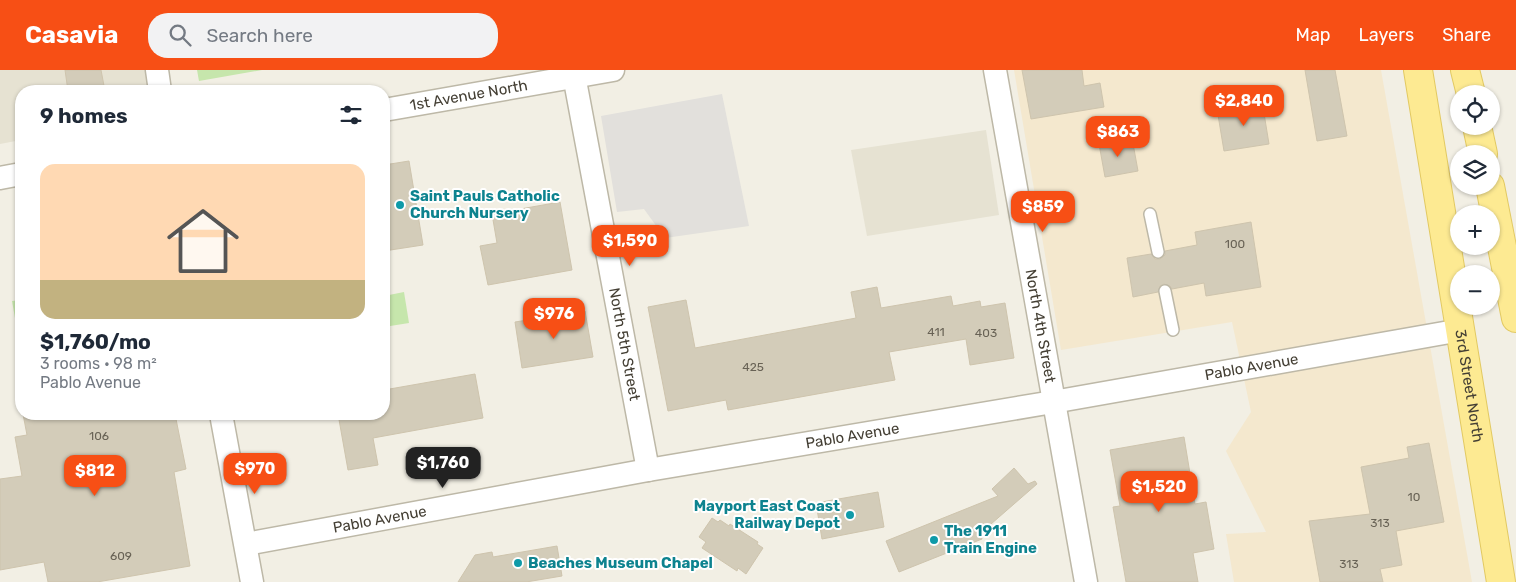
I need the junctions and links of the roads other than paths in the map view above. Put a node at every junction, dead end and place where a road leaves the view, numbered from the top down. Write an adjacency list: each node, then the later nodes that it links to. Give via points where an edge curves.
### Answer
1 (157, 70): 7 (street)
2 (613, 70): 6 (street, 1st Avenue North)
3 (995, 70): 19 (street, North 4th Street)
4 (1418, 70): 18 (main road, 3rd Street North)
5 (1466, 70): 8 (main road)
6 (574, 73): 9 (street, 1st Avenue North); 21 (street, North 5th Street)
7 (159, 85)
8 (1468, 85)
9 (390, 109)
10 (15, 175): 11 (street)
11 (0, 178)
12 (1492, 195): 16 (main road)
13 (1150, 214): 14 (lane)
14 (1158, 252)
15 (1165, 291): 17 (lane)
16 (1516, 318)
17 (1173, 330)
18 (1461, 330): 19 (street, Pablo Avenue); 25 (main road, 3rd Street North)
19 (1053, 402): 21 (street, Pablo Avenue); 24 (street, North 4th Street)
20 (222, 420): 22 (street)
21 (648, 470): 22 (street, Pablo Avenue)
22 (246, 544): 23 (street)
23 (252, 582)
24 (1086, 582)
25 (1501, 582)

